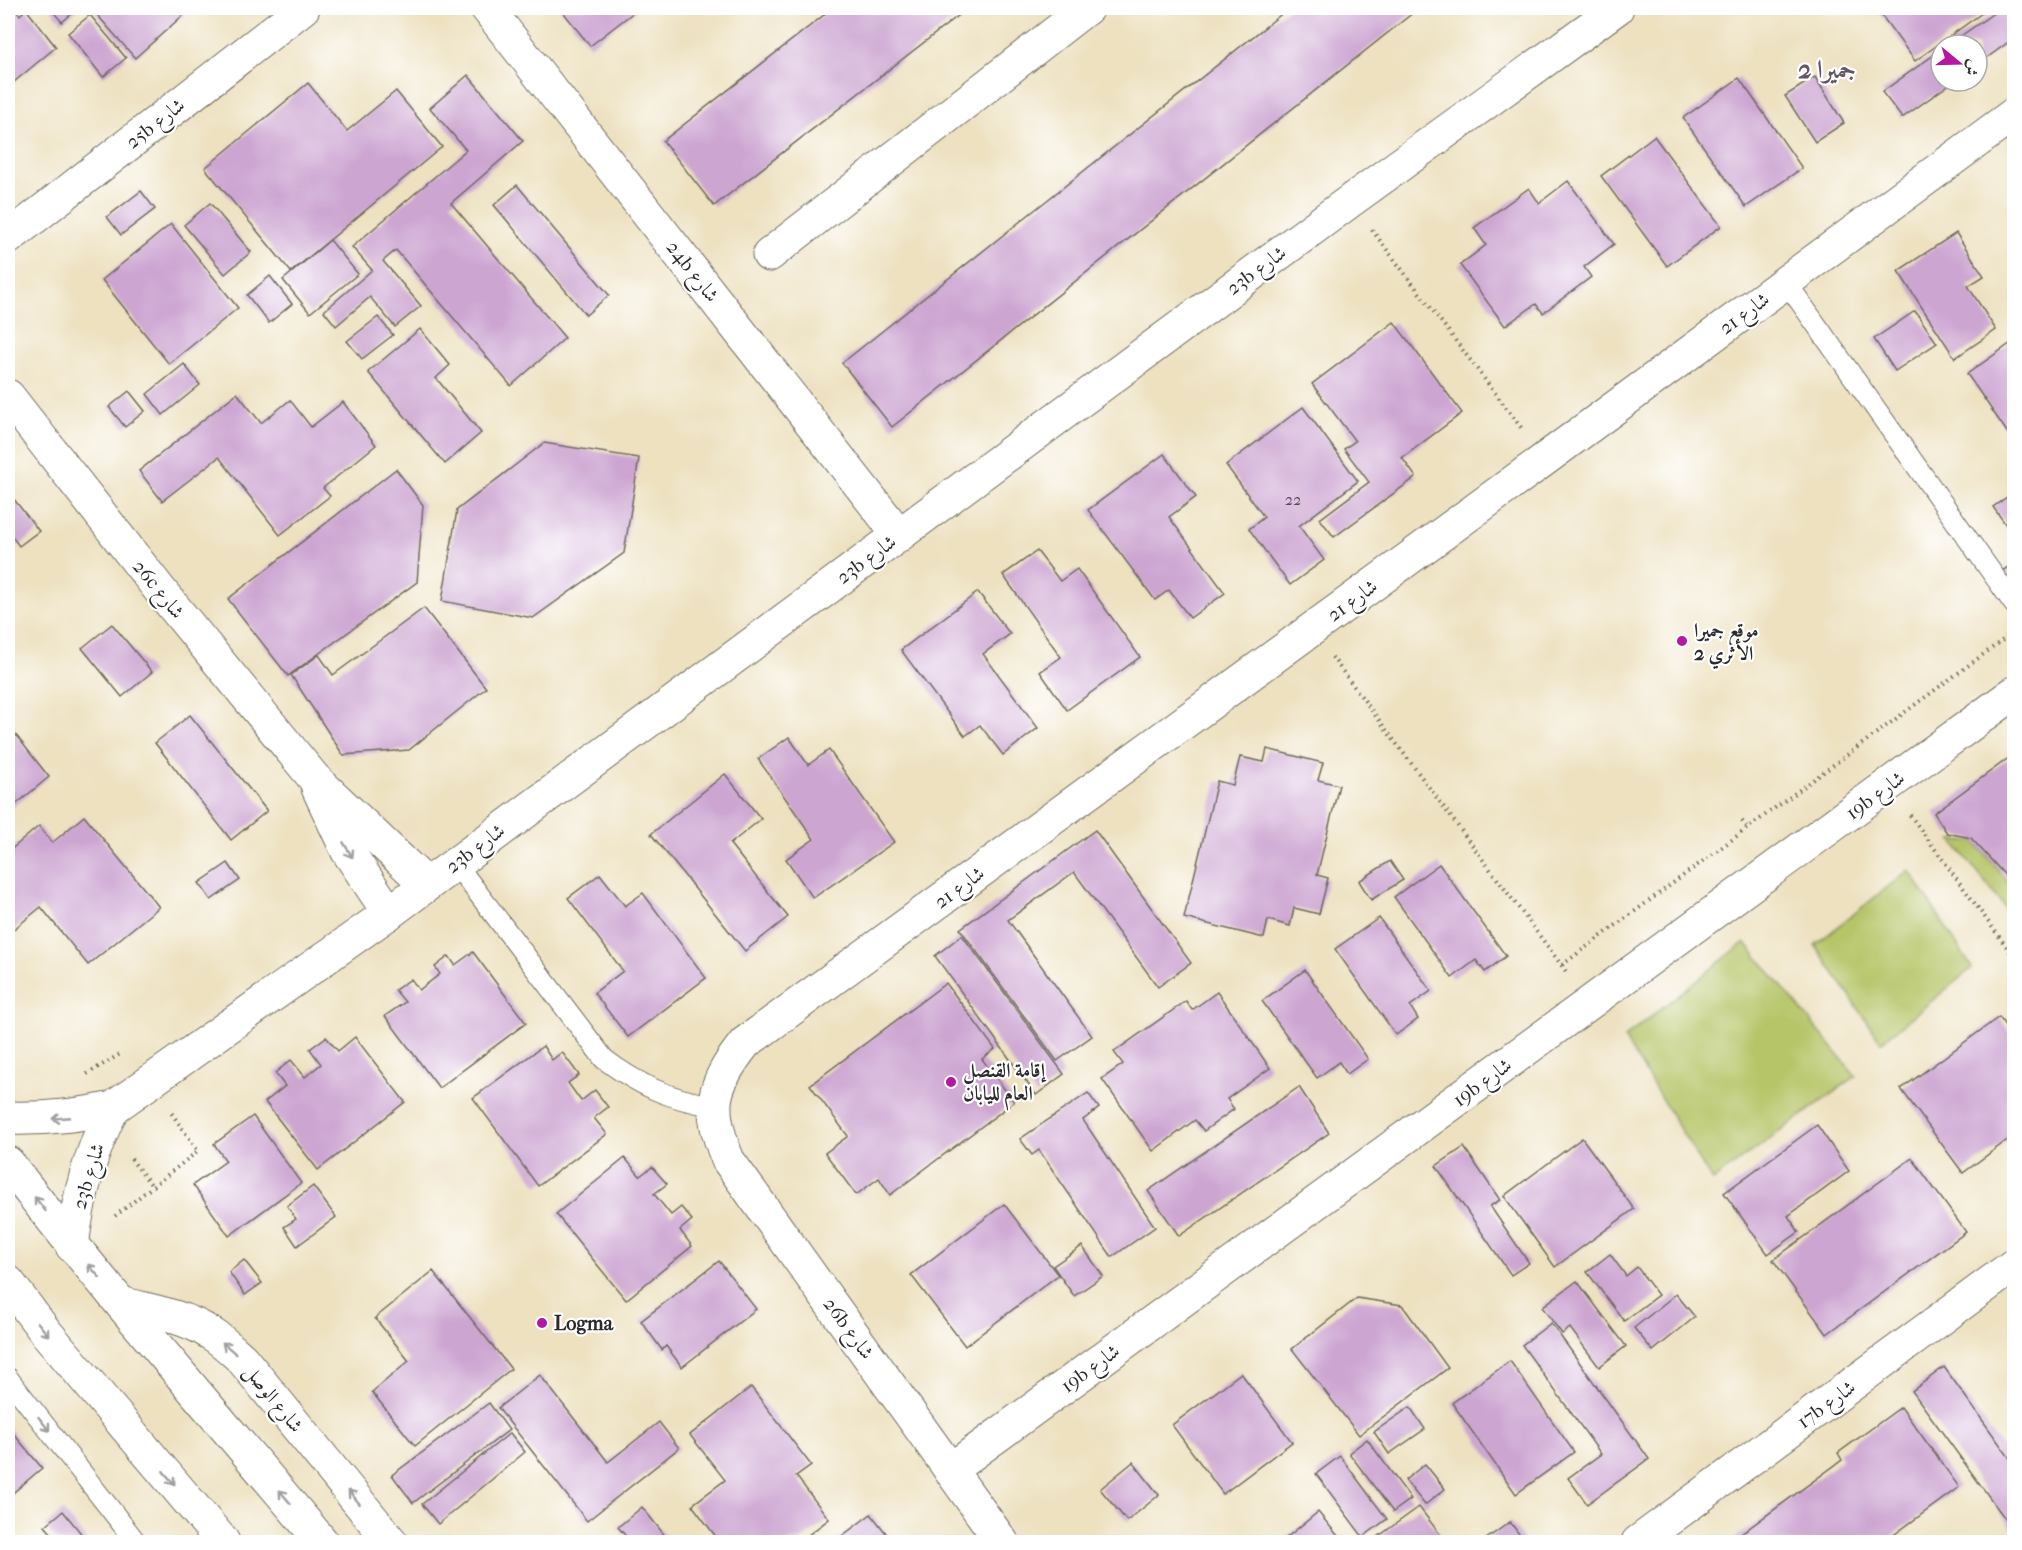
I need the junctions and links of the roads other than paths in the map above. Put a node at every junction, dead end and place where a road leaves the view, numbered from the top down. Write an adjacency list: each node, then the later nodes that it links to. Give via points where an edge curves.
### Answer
1 (303, 8): 7 (street, 25b شارع)
2 (488, 8): 11 (street, 24b شارع)
3 (1087, 8): 5 (street)
4 (1617, 8): 11 (street, 23b شارع)
5 (1054, 17): 8 (street)
6 (2014, 114): 9 (street, شارع 21)
7 (8, 238)
8 (769, 255)
9 (1786, 282): 12 (lane); 18 (street, شارع 21, via 745,1043 730,1061)
10 (8, 396): 14 (street, 26c شارع)
11 (898, 535): 15 (street, 23b شارع)
12 (2014, 604)
13 (2014, 693): 27 (street, 19b شارع)
14 (314, 778): 16 (street, 26c شارع); 17 (street, 26c شارع, one-way to 17, via 347,850)
15 (455, 863): 16 (street, 23b شارع); 18 (lane, via 604,1059 655,1091)
16 (426, 884): 17 (street, 23b شارع)
17 (389, 913): 19 (street, 23b شارع)
18 (714, 1106): 27 (street, 26b شارع, via 718,1135 729,1160)
19 (113, 1108): 20 (street, 23b شارع, one-way to 20, via 77,1116); 22 (street, 23b شارع, via 82,1184)
20 (8, 1118)
21 (8, 1163): 22 (street, one-way to 21)
22 (72, 1246): 25 (street, one-way to 22)
23 (2014, 1265): 33 (street, 17b شارع)
24 (8, 1282): 29 (street, one-way to 29)
25 (121, 1303): 30 (street, one-way to 25); 31 (street, شارع الوصل, one-way to 25, via 226,1344 188,1322)
26 (8, 1378): 28 (lane, one-way to 28)
27 (950, 1470): 32 (street, 26b شارع)
28 (136, 1542)
29 (224, 1542)
30 (322, 1542)
31 (391, 1542)
32 (1002, 1542)
33 (1638, 1542)

